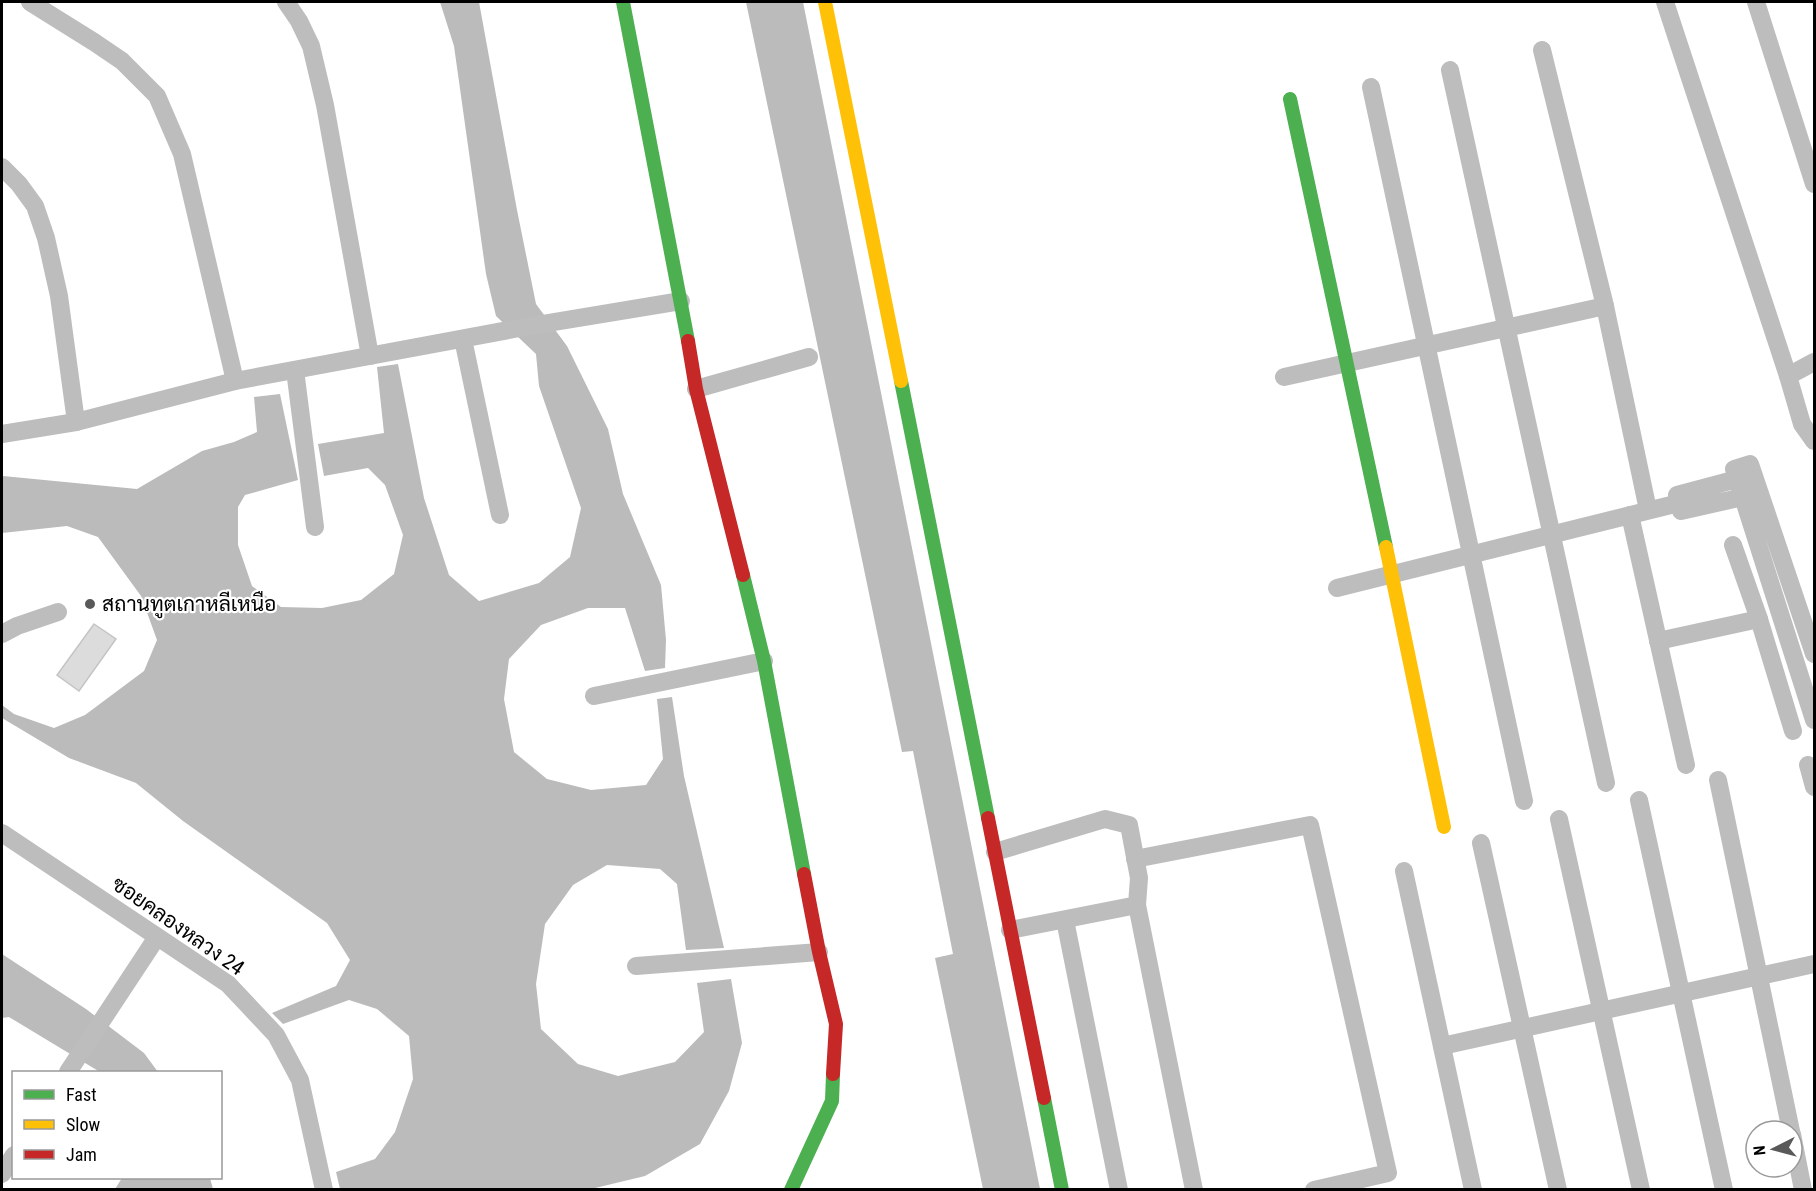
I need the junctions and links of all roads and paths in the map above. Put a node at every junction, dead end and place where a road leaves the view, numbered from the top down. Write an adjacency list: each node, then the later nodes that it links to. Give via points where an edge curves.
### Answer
1 (30, 2): 25 (street, via 122,61 157,96 182,154)
2 (286, 2): 18 (street, via 311,45)
3 (622, 2): 13 (street)
4 (825, 2): 62 (street)
5 (1665, 2): 23 (street)
6 (1756, 2): 12 (street)
7 (1542, 50): 14 (street)
8 (1450, 70): 15 (street)
9 (1371, 87): 17 (street)
10 (1290, 99): 20 (street)
11 (2, 167): 27 (street, via 35,206 46,238 59,296)
12 (1815, 184)
13 (681, 301): 16 (street); 26 (street)
14 (1605, 306): 15 (street); 33 (street)
15 (1505, 328): 17 (street); 37 (street)
16 (463, 339): 18 (street); 34 (street)
17 (1427, 345): 20 (street); 39 (street)
18 (370, 356): 22 (street)
19 (809, 357): 26 (street)
20 (1348, 362): 24 (street); 40 (street)
21 (1815, 362): 23 (street)
22 (295, 370): 25 (street); 36 (street)
23 (1788, 376): 29 (street, via 1802,424)
24 (1284, 377)
25 (235, 381): 27 (street)
26 (696, 389): 47 (street)
27 (76, 422): 28 (street)
28 (2, 434)
29 (1815, 441)
30 (1737, 479): 31 (street); 32 (street, via 1677,495); 46 (street, via 1734,470 1750,464)
31 (1743, 497): 32 (street, via 1681,511); 49 (street)
32 (1679, 503): 33 (street)
33 (1648, 510): 35 (street)
34 (500, 515)
35 (1630, 515): 37 (street); 45 (street)
36 (315, 527)
37 (1552, 534): 39 (street); 54 (street)
38 (1733, 545): 43 (street)
39 (1472, 554): 40 (street); 57 (street)
40 (1391, 575): 41 (street); 59 (street)
41 (1337, 588)
42 (58, 612): 44 (street)
43 (1759, 619): 45 (street); 50 (street)
44 (2, 634)
45 (1658, 641): 51 (street)
46 (1815, 654)
47 (764, 661): 48 (street); 69 (street)
48 (594, 696)
49 (1815, 720)
50 (1793, 731)
51 (1686, 765)
52 (1808, 765): 55 (street)
53 (1718, 780): 72 (street)
54 (1606, 783)
55 (1815, 787)
56 (1640, 800): 73 (street)
57 (1524, 801)
58 (1559, 819): 74 (street)
59 (1444, 827)
60 (2, 833): 68 (street, ซอยคลองหลวง 24)
61 (1481, 843): 75 (street)
62 (995, 852): 63 (street, via 1105,819 1129,825); 67 (street)
63 (1135, 859): 65 (street, via 1139,878); 81 (street, via 1310,825 1388,1173)
64 (1404, 870): 76 (street)
65 (1137, 904): 66 (street); 86 (street)
66 (1065, 921): 67 (street); 85 (street)
67 (1010, 930): 84 (street)
68 (157, 937): 77 (street); 82 (street, ซอยคลองหลวง 24, via 228,984 276,1035 300,1080)
69 (819, 952): 71 (street); 83 (street, via 836,1024 832,1101)
70 (1815, 963): 72 (street)
71 (636, 966)
72 (1759, 976): 73 (street); 78 (street)
73 (1681, 993): 74 (street); 91 (street)
74 (1601, 1011): 75 (street); 90 (street)
75 (1522, 1028): 76 (street); 89 (street)
76 (1442, 1046): 88 (street)
77 (72, 1066)
78 (1789, 1119)
79 (12, 1158): 80 (street)
80 (2, 1174)
81 (1356, 1185): 87 (street)
82 (324, 1190)
83 (791, 1190)
84 (1062, 1190)
85 (1119, 1190)
86 (1194, 1190)
87 (1314, 1190)
88 (1473, 1190)
89 (1558, 1190)
90 (1641, 1190)
91 (1724, 1190)

